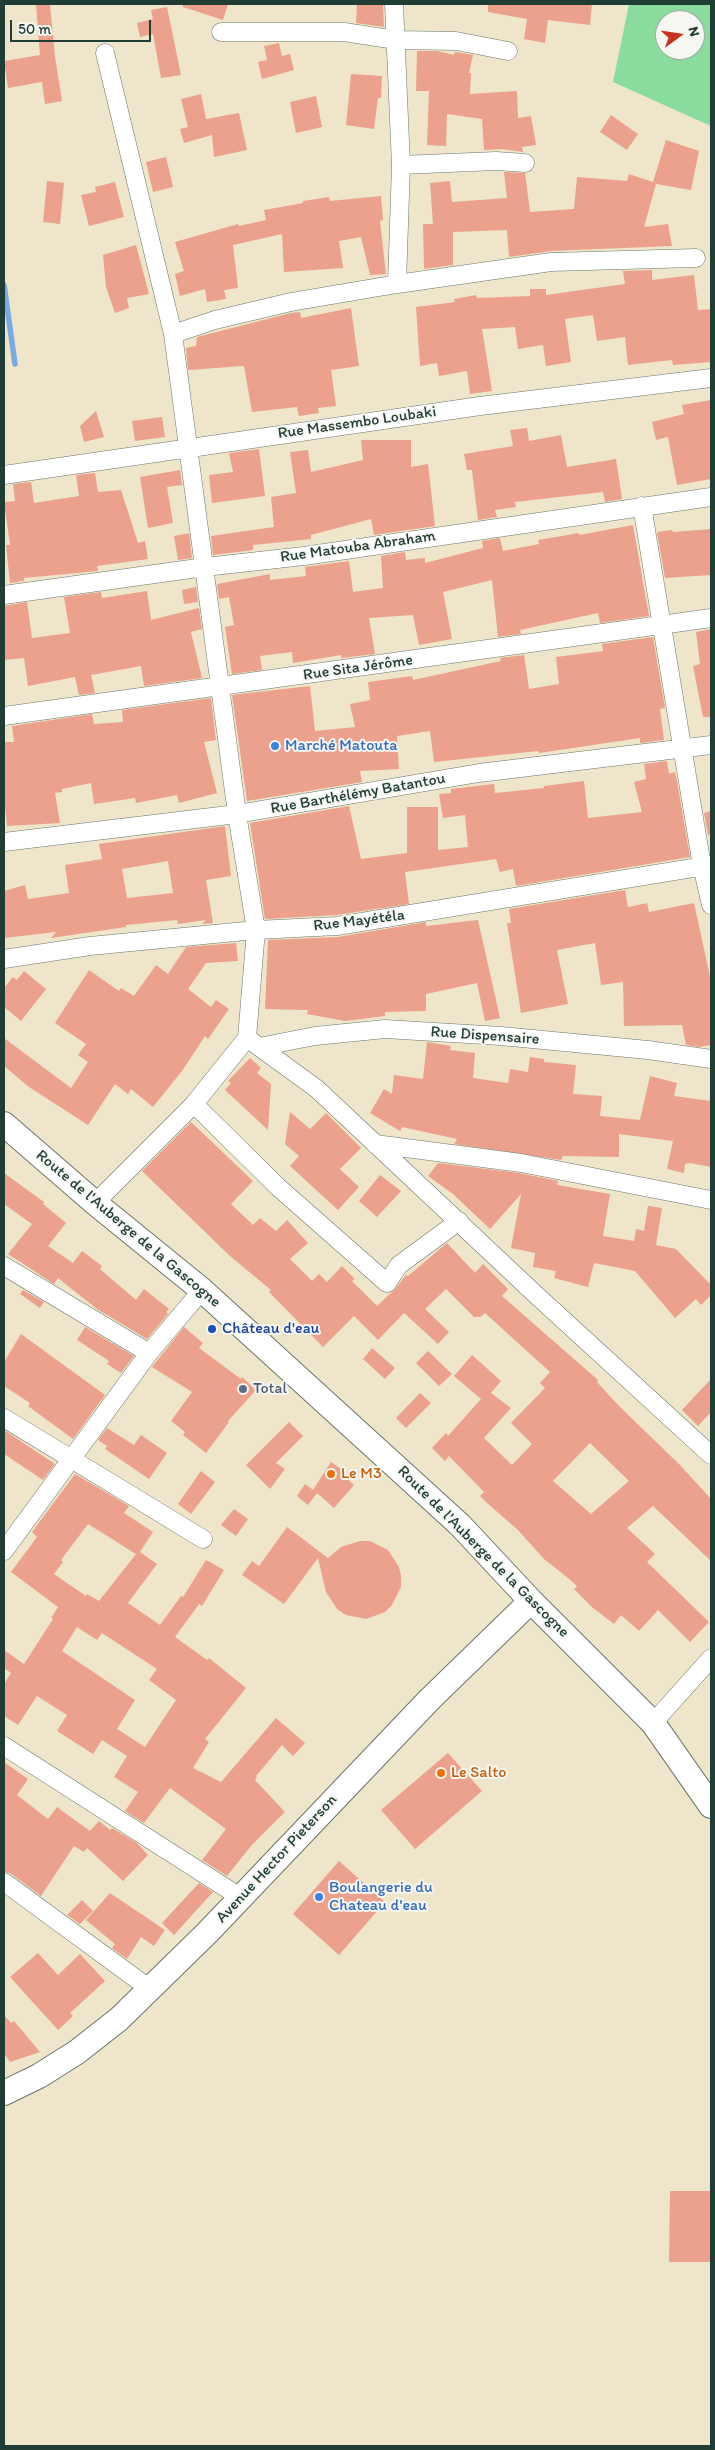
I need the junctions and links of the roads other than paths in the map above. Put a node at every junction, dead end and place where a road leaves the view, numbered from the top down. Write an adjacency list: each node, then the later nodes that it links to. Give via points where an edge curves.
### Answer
1 (394, 4): 3 (street)
2 (221, 32): 3 (street, via 344,32)
3 (396, 40): 4 (street, via 456,41); 7 (street)
4 (508, 51)
5 (105, 53): 10 (street)
6 (525, 163): 7 (street)
7 (402, 164): 9 (street)
8 (696, 258): 9 (street, via 551,262)
9 (397, 284): 10 (street, via 281,305 215,320)
10 (174, 334): 12 (street)
11 (711, 378): 12 (street, Rue Massembo Loubaki, via 460,409)
12 (190, 449): 13 (street, Rue Massembo Loubaki); 16 (street)
13 (4, 474)
14 (711, 497): 15 (street, Rue Matouba Abraham)
15 (642, 506): 16 (street, Rue Matouba Abraham, via 304,556); 19 (street)
16 (205, 567): 17 (street, Rue Matouba Abraham); 20 (street)
17 (4, 595)
18 (711, 618): 19 (street, Rue Sita Jérôme)
19 (660, 624): 20 (street, Rue Sita Jérôme); 23 (street)
20 (221, 688): 21 (street, Rue Sita Jérôme); 24 (street)
21 (4, 716)
22 (711, 745): 23 (street, Rue Barthélémy Batantou)
23 (682, 749): 24 (street, Rue Barthélémy Batantou, via 479,773); 26 (street)
24 (237, 814): 25 (street, Rue Barthélémy Batantou); 28 (street)
25 (4, 842)
26 (707, 866): 27 (street); 28 (street, Rue Mayétéla, via 337,926)
27 (711, 905)
28 (256, 930): 29 (street, Rue Mayétéla); 30 (street)
29 (4, 958)
30 (253, 1042): 31 (street, Rue Dispensaire, via 385,1029 501,1036); 32 (street); 34 (street, via 317,1089)
31 (711, 1059)
32 (194, 1104): 36 (street); 37 (street, via 278,1187 387,1283 399,1265)
33 (4, 1124): 36 (street, Route de l'Auberge de la Gascogne)
34 (375, 1144): 35 (street, via 521,1163); 37 (street)
35 (711, 1200)
36 (95, 1203): 39 (street, Route de l'Auberge de la Gascogne)
37 (459, 1221): 42 (street)
38 (4, 1266): 40 (street)
39 (202, 1290): 40 (street); 46 (street, Route de l'Auberge de la Gascogne, via 460,1525)
40 (149, 1353): 43 (street)
41 (4, 1418): 43 (street)
42 (711, 1455)
43 (71, 1457): 44 (street); 45 (street)
44 (203, 1539)
45 (4, 1551)
46 (531, 1601): 48 (street, Route de l'Auberge de la Gascogne); 52 (street, Avenue Hector Pieterson, via 430,1699)
47 (711, 1658): 48 (street)
48 (654, 1723): 50 (street, Route de l'Auberge de la Gascogne)
49 (4, 1746): 52 (street)
50 (711, 1806)
51 (4, 1882): 53 (street)
52 (240, 1897): 53 (street, Avenue Hector Pieterson)
53 (150, 1989): 54 (street, Avenue Hector Pieterson, via 78,2052)
54 (4, 2093)

